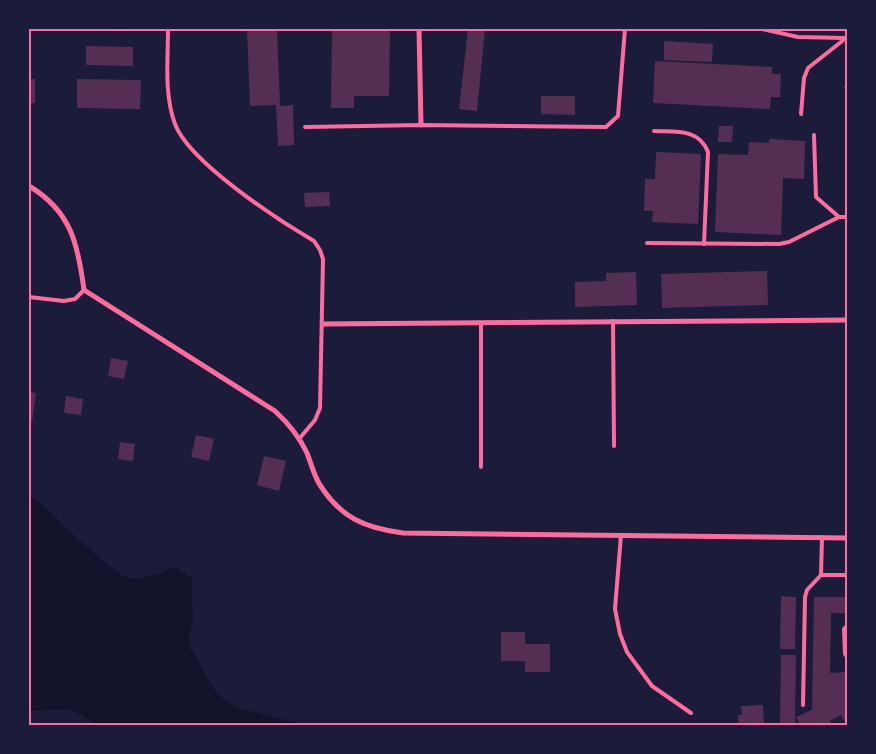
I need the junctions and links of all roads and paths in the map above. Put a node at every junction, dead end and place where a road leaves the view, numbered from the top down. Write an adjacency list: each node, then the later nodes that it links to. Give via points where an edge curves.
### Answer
1 (168, 29): 23 (lane, via 169,94 175,125 201,158 254,201 314,242 320,250 323,259)
2 (419, 29): 9 (street)
3 (626, 29): 9 (lane, via 618,116 606,127)
4 (762, 29): 6 (lane)
5 (790, 29): 6 (lane)
6 (790, 36): 7 (lane)
7 (847, 38): 8 (lane, via 808,68 804,78)
8 (802, 114)
9 (420, 125): 10 (lane)
10 (305, 127)
11 (654, 131): 17 (lane, via 692,133 705,144 708,152)
12 (814, 135): 14 (lane, via 816,197)
13 (29, 186): 18 (street, via 56,207 73,233)
14 (839, 217): 15 (lane); 17 (lane, via 789,242)
15 (847, 217)
16 (647, 243): 17 (lane)
17 (704, 244)
18 (84, 290): 19 (lane, via 75,299 64,301); 24 (street, via 275,411)
19 (29, 296)
20 (613, 320): 21 (street); 22 (street); 25 (lane)
21 (847, 320)
22 (481, 322): 23 (street); 26 (lane)
23 (323, 324): 24 (lane, via 320,408 316,420)
24 (300, 439): 27 (street, via 319,484 336,505 356,521 376,529)
25 (614, 446)
26 (481, 467)
27 (621, 535): 28 (street); 35 (lane, via 615,609 627,652 648,682)
28 (822, 537): 29 (street); 30 (lane)
29 (847, 538)
30 (822, 575): 31 (lane); 34 (lane, via 807,590)
31 (847, 575)
32 (847, 626): 33 (lane, via 844,629 844,654)
33 (847, 657)
34 (803, 705)
35 (691, 713)

